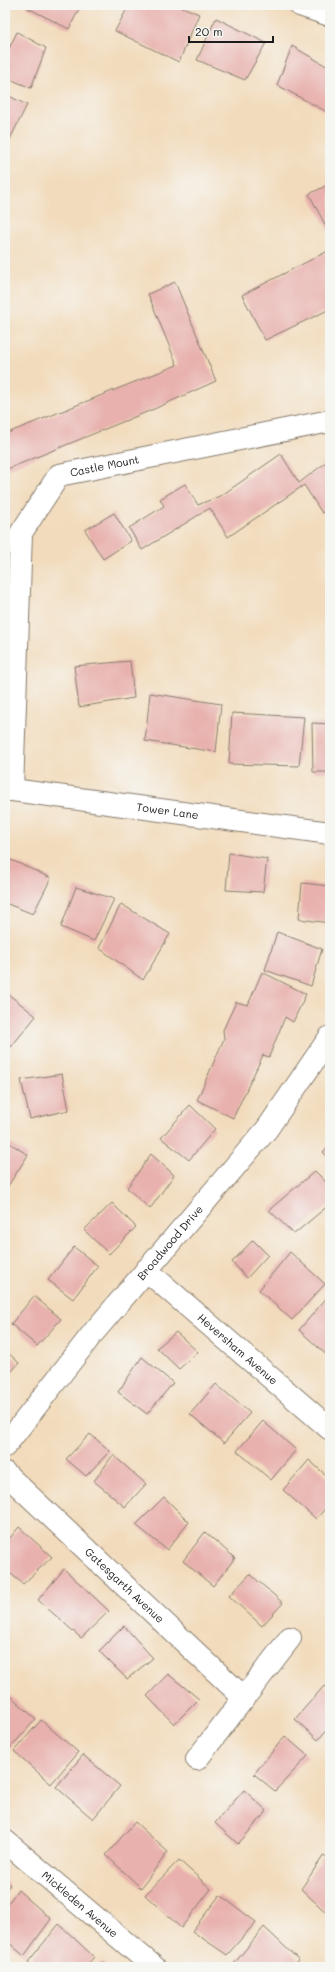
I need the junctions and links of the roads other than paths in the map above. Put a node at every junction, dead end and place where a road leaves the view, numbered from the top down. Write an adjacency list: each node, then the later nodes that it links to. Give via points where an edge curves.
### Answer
1 (300, 5): 2 (street)
2 (330, 15)
3 (330, 421): 4 (street, Castle Mount, via 60,475 21,533)
4 (8, 790): 5 (street, Tower Lane)
5 (330, 833)
6 (327, 1048): 7 (street, Broadwood Drive, via 267,1129)
7 (146, 1270): 8 (street, Heversham Avenue); 9 (street, Broadwood Drive)
8 (330, 1429)
9 (5, 1446)
10 (5, 1473): 12 (street, Gatesgarth Avenue)
11 (290, 1638): 12 (street)
12 (244, 1698): 13 (street)
13 (197, 1759)
14 (5, 1841): 15 (street, Mickleden Avenue)
15 (154, 1967)

